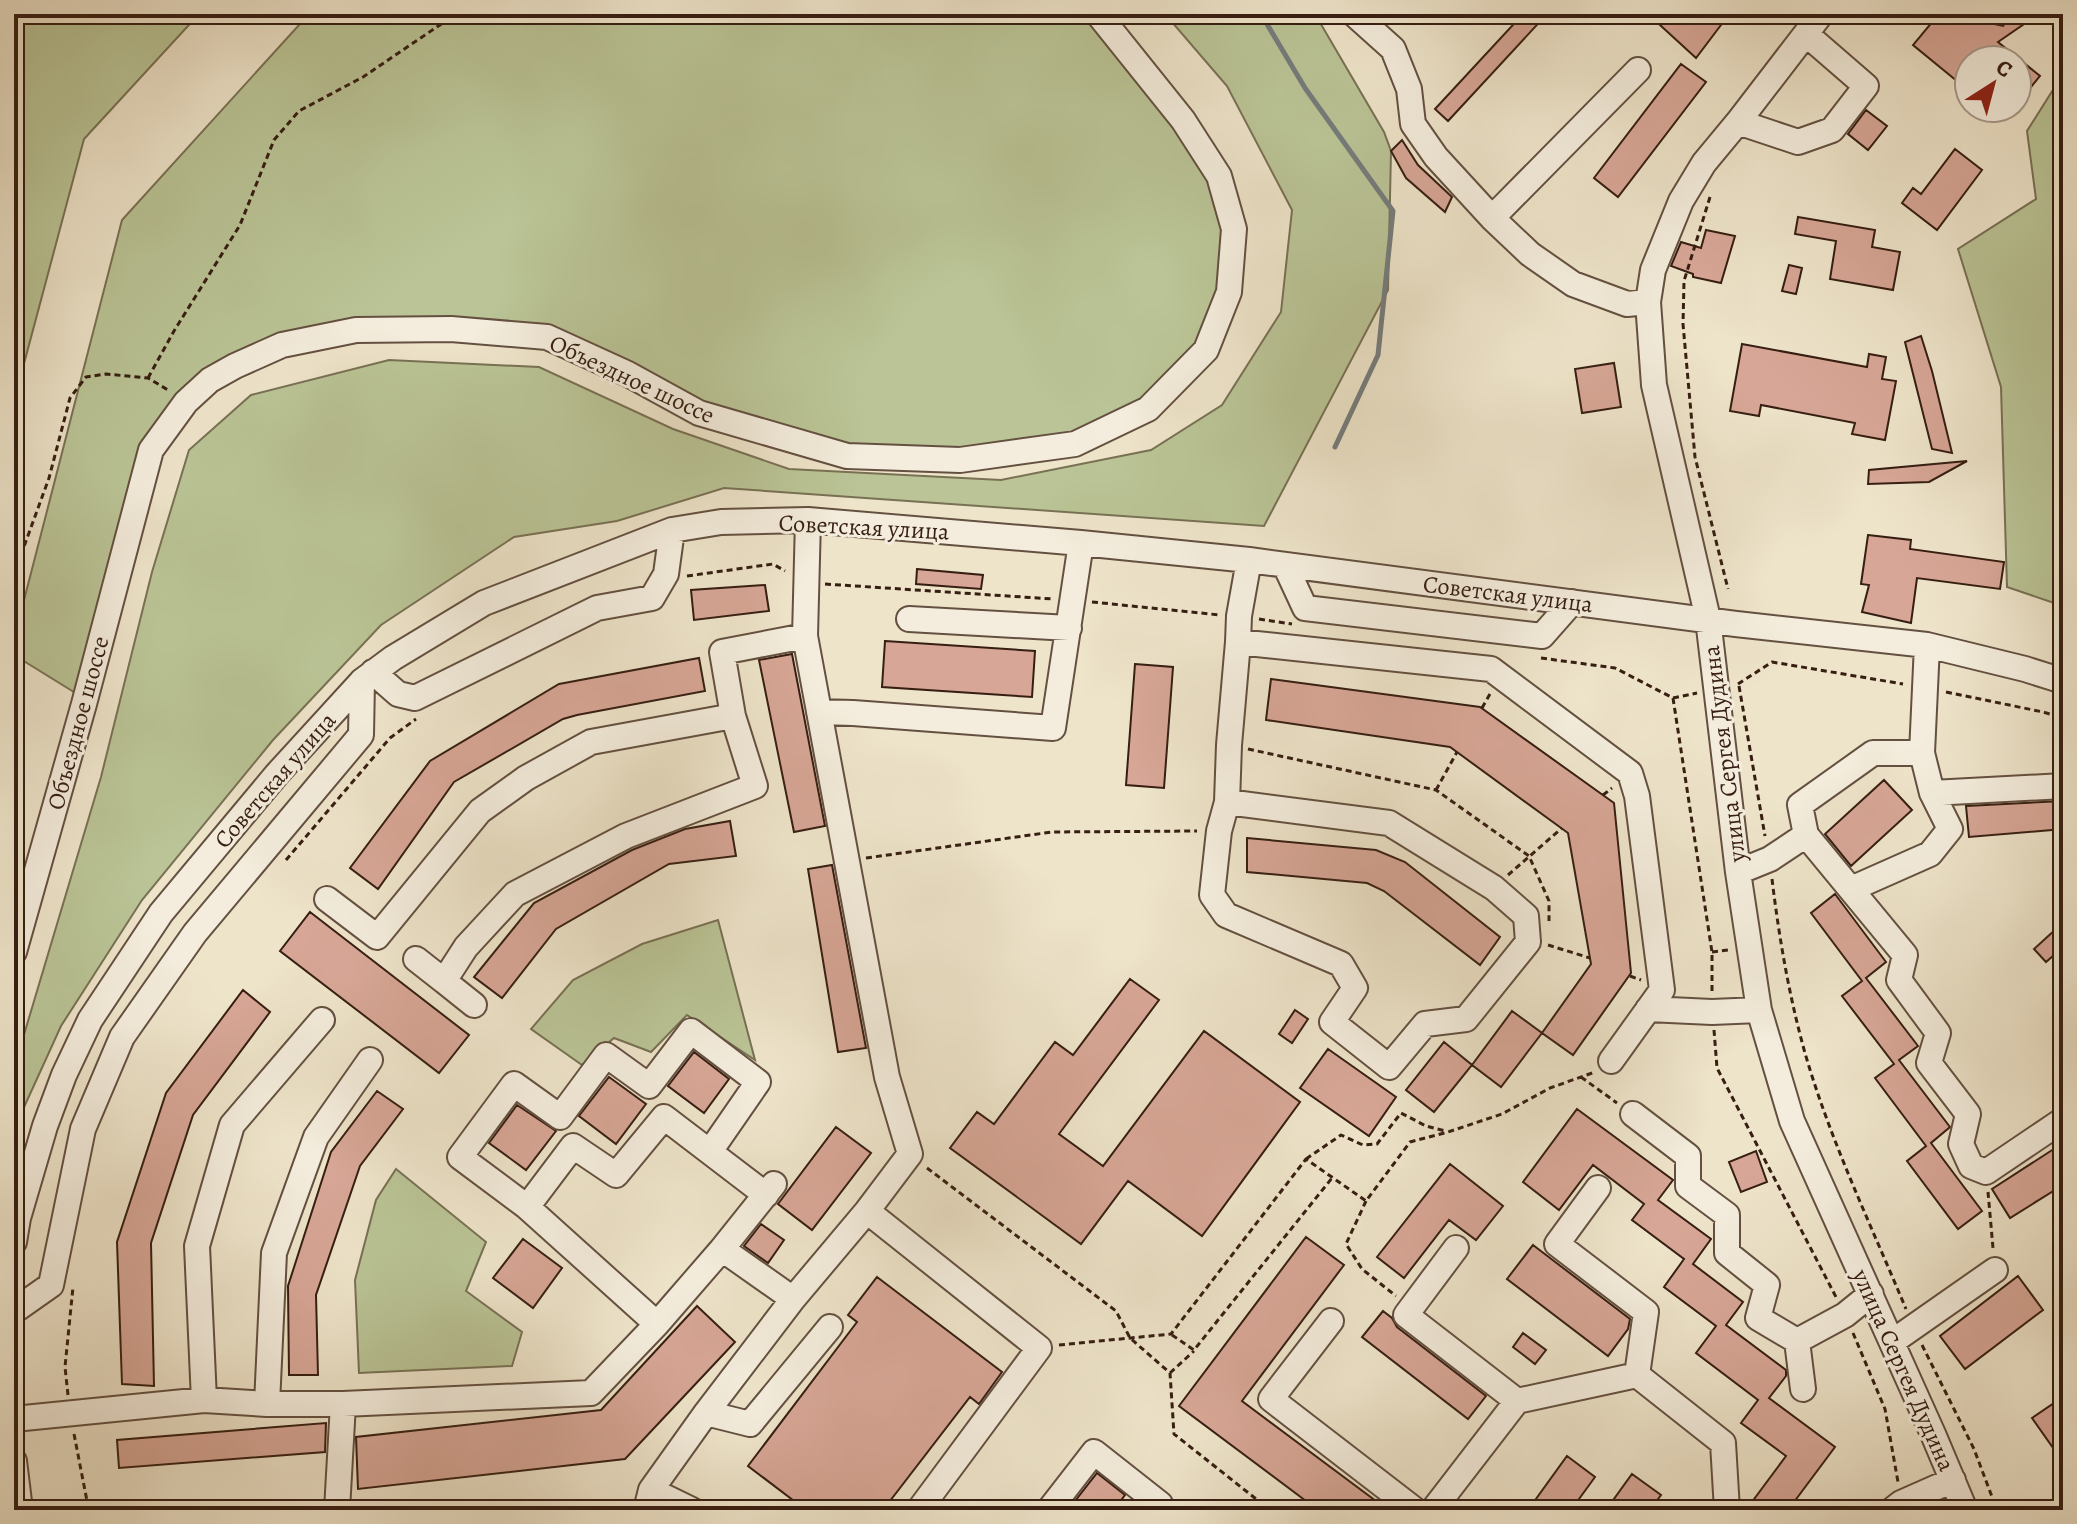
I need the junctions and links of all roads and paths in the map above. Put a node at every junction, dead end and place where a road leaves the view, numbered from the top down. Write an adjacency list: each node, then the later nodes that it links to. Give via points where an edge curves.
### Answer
1 (456, 14): 11 (path, via 363,77 299,111 274,140 240,225)
2 (1098, 14): 12 (street, Объездное шоссе, via 1183,120 1219,176 1234,229 1229,292 1206,350 1148,409 1075,444 960,460 847,456 699,413 547,337 451,329 356,330 282,345 219,374)
3 (1354, 14): 9 (street, via 1393,49 1409,89 1413,124)
4 (1821, 14): 5 (street, улица Сергея Дудина)
5 (1806, 34): 7 (street, улица Сергея Дудина); 7 (street, via 1866,86 1841,119 1832,130 1798,142)
6 (1638, 70): 9 (street)
7 (1738, 122): 10 (street, улица Сергея Дудина, via 1681,201 1653,270)
8 (1709, 197): 21 (path, via 1684,281 1683,324 1695,457)
9 (1492, 218): 10 (street, via 1573,284 1627,304)
10 (1648, 302): 26 (street, улица Сергея Дудина, via 1654,385)
11 (148, 378): 12 (path); 18 (path, via 86,377 70,398 49,478)
12 (186, 402): 60 (street, Объездное шоссе, via 151,450)
13 (808, 520): 14 (street, Советская улица, via 721,522); 15 (street, Советская улица); 20 (street)
14 (672, 530): 33 (street, Советская улица, via 484,603); 33 (street, via 666,574 652,598 597,608 415,698)
15 (1081, 543): 16 (street, Советская улица); 22 (street)
16 (1249, 560): 17 (street, Советская улица); 24 (street)
17 (1285, 565): 23 (street, Советская улица); 23 (street, via 1305,608 1542,636)
18 (14, 574)
19 (686, 576): 20 (path, via 773,564)
20 (807, 583): 22 (path); 29 (street)
21 (1728, 589)
22 (1073, 601): 24 (path); 28 (street)
23 (1572, 602): 26 (street, Советская улица)
24 (1239, 616): 27 (path); 30 (street)
25 (909, 619): 28 (street)
26 (1708, 619): 31 (street, Советская улица); 35 (street, улица Сергея Дудина)
27 (1301, 625)
28 (1069, 628): 37 (street, via 1053,728)
29 (805, 636): 37 (street); 39 (street, via 722,652)
30 (1238, 642): 41 (street); 65 (street, via 1491,669 1630,773 1662,990)
31 (1927, 645): 34 (street, Советская улица); 36 (street)
32 (1536, 657): 35 (path, via 1615,668 1673,698)
33 (367, 676): 83 (street, Советская улица, via 161,913 90,1020 45,1126); 91 (street, via 361,735 195,933 122,1037 83,1129 51,1285)
34 (2063, 681)
35 (1728, 687): 36 (path, via 1772,662); 52 (path); 55 (street, улица Сергея Дудина)
36 (1925, 687): 40 (path); 43 (street)
37 (819, 712): 53 (street)
38 (424, 713): 54 (path, via 390,738)
39 (733, 716): 58 (street, via 591,742 526,778 480,811 377,937); 63 (street, via 755,786 626,836 515,894 466,947)
40 (2063, 718)
41 (1229, 745): 45 (path); 47 (street)
42 (1457, 752): 45 (path)
43 (1922, 753): 46 (street); 50 (street, via 1873,753 1800,805)
44 (2063, 786): 46 (street)
45 (1436, 790): 51 (path)
46 (1932, 793): 57 (street, via 1950,829 1930,854)
47 (1227, 802): 49 (street); 56 (street, via 1389,823)
48 (1562, 828): 51 (path)
49 (1219, 831): 53 (path, via 1052,832); 59 (street, via 1212,895 1226,915 1341,964 1355,988 1332,1022 1389,1067 1425,1024 1466,1019)
50 (1806, 835): 52 (street); 57 (street)
51 (1529, 856): 56 (path); 59 (path, via 1549,901)
52 (1770, 859): 55 (street); 94 (path, via 1779,940 1805,1053)
53 (847, 861): 75 (street, via 887,1077)
54 (277, 870)
55 (1738, 872): 66 (street, улица Сергея Дудина)
56 (1494, 888): 59 (street, via 1526,916)
57 (1851, 889): 77 (street, via 1905,955 1899,980 1938,1033 1929,1063 1968,1114 1961,1144 1971,1166)
58 (327, 899)
59 (1538, 936): 61 (path, via 1548,945)
60 (14, 952)
61 (1590, 958)
62 (416, 959): 63 (street)
63 (444, 981): 64 (street)
64 (474, 1005)
65 (1648, 1009): 66 (street); 69 (street)
66 (1759, 1010): 88 (street, улица Сергея Дудина, via 1792,1121)
67 (322, 1020): 105 (street, via 232,1125 197,1246)
68 (370, 1060): 107 (street, via 316,1137 274,1253)
69 (1611, 1061): 70 (path)
70 (1581, 1077): 71 (path); 73 (path, via 1502,1114)
71 (1633, 1114): 98 (street, via 1688,1156 1688,1186 1727,1215 1727,1253 1767,1285 1758,1318)
72 (2063, 1120): 77 (street)
73 (1448, 1132): 76 (path, via 1401,1113 1377,1144 1363,1145 1341,1135); 80 (path, via 1410,1142)
74 (711, 1150): 81 (street, via 664,1117 616,1175 573,1146); 81 (street, via 758,1082 691,1031 649,1086 606,1055 560,1117 514,1084 460,1157); 85 (street, via 771,1189)
75 (910, 1154): 82 (street); 97 (path, via 1116,1311)
76 (1306, 1159): 78 (path); 96 (path)
77 (1986, 1172): 86 (path)
78 (1332, 1178): 80 (path); 101 (path)
79 (1598, 1188): 103 (street, via 1557,1244 1646,1312)
80 (1366, 1201): 90 (path, via 1346,1244 1362,1269)
81 (527, 1207): 93 (street)
82 (867, 1211): 89 (street); 100 (street)
83 (14, 1242)
84 (1456, 1248): 90 (street)
85 (722, 1249): 89 (street); 93 (street)
86 (1995, 1270): 94 (street)
87 (73, 1287): 110 (path, via 65,1367)
88 (1871, 1294): 98 (street); 99 (street, улица Сергея Дудина)
89 (793, 1299): 109 (street)
90 (1411, 1308): 106 (street, via 1406,1315)
91 (14, 1311)
92 (1331, 1321): 122 (street, via 1271,1399)
93 (657, 1324): 108 (street, via 591,1393)
94 (1913, 1326): 99 (street); 127 (path, via 1974,1449)
95 (830, 1327): 109 (street, via 750,1424)
96 (1171, 1334): 97 (path); 101 (path)
97 (1130, 1338): 100 (path); 102 (path)
98 (1797, 1341): 104 (street)
99 (1892, 1342): 113 (street, улица Сергея Дудина)
100 (1039, 1348): 118 (street)
101 (1194, 1350): 102 (path)
102 (1170, 1373): 121 (path, via 1174,1434)
103 (1637, 1375): 106 (street); 124 (street, via 1723,1443)
104 (1803, 1389)
105 (204, 1400): 107 (street); 110 (street)
106 (1517, 1401): 123 (street)
107 (267, 1404): 108 (street)
108 (343, 1404): 115 (street)
109 (706, 1413): 114 (street)
110 (70, 1414): 111 (street); 115 (path, via 87,1501)
111 (14, 1419)
112 (14, 1461): 116 (street)
113 (1953, 1480): 125 (street); 126 (street, улица Сергея Дудина)
114 (648, 1500): 117 (street)
115 (337, 1509)
116 (20, 1510)
117 (692, 1510)
118 (919, 1510)
119 (1049, 1510): 120 (street, via 1094,1452 1160,1504)
120 (1156, 1510)
121 (1270, 1510)
122 (1415, 1510)
123 (1433, 1510)
124 (1727, 1510)
125 (1892, 1510)
126 (1965, 1510)
127 (1997, 1510)

